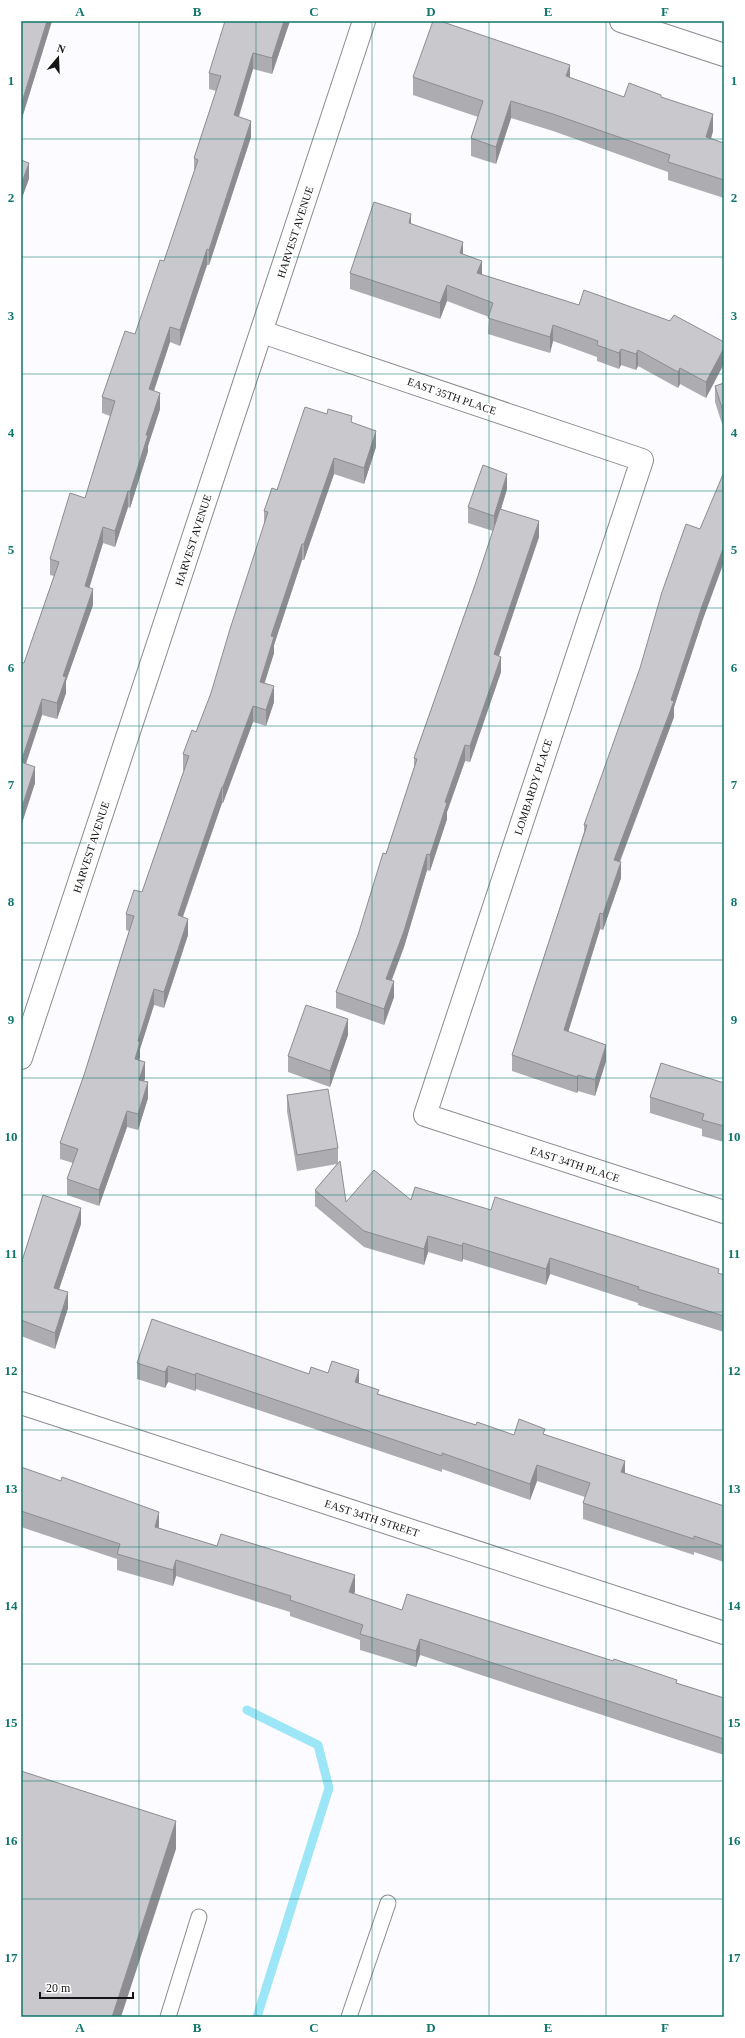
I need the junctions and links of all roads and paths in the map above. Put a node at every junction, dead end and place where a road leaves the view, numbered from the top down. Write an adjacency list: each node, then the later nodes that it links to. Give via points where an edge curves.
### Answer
1 (364, 21): 4 (street, HARVEST AVENUE)
2 (621, 21): 3 (street)
3 (724, 55)
4 (262, 332): 5 (street, EAST 35TH PLACE); 6 (street, HARVEST AVENUE)
5 (642, 460): 7 (street, LOMBARDY PLACE)
6 (21, 1058)
7 (425, 1115): 8 (street, EAST 34TH PLACE)
8 (724, 1212)
9 (21, 1403): 10 (street, EAST 34TH STREET)
10 (724, 1633)
11 (388, 1903): 14 (lane)
12 (200, 1917): 13 (lane)
13 (168, 2017)
14 (349, 2017)

